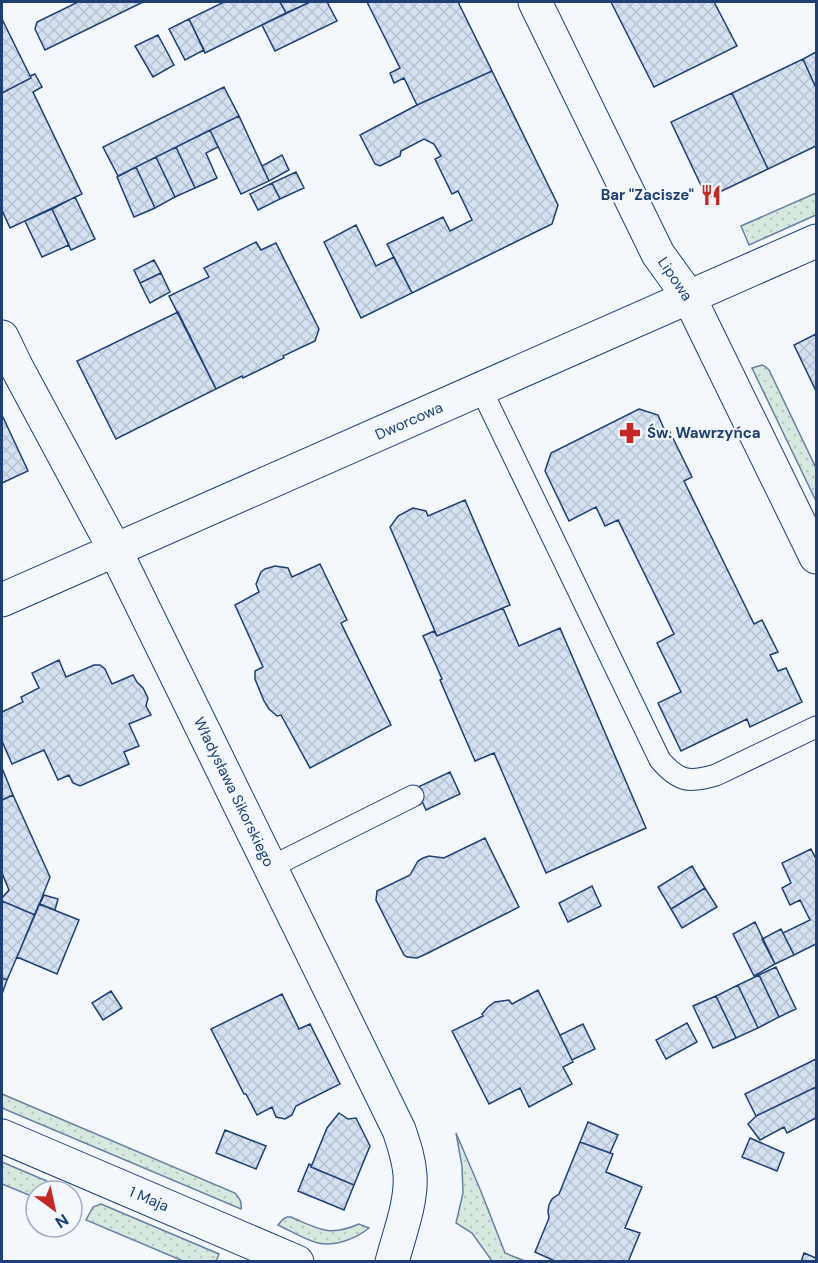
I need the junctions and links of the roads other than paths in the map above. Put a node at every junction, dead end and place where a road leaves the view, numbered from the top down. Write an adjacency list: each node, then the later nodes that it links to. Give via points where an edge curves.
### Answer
1 (535, 2): 3 (street, Lipowa, via 658,254)
2 (816, 241): 3 (street, Dworcowa)
3 (689, 297): 5 (street, Dworcowa); 7 (street, Lipowa)
4 (2, 337): 6 (street, Władysława Sikorskiego)
5 (482, 389): 6 (street, Dworcowa); 9 (lane, via 660,760 670,772 698,780 716,775)
6 (115, 550): 8 (street, Dworcowa); 11 (street, Władysława Sikorskiego)
7 (816, 557)
8 (2, 600)
9 (816, 727)
10 (413, 796): 11 (lane)
11 (271, 867): 14 (street, Władysława Sikorskiego, via 390,1109 406,1151 408,1198)
12 (2, 1136): 13 (street, 1 Maja)
13 (297, 1262)
14 (392, 1262)

